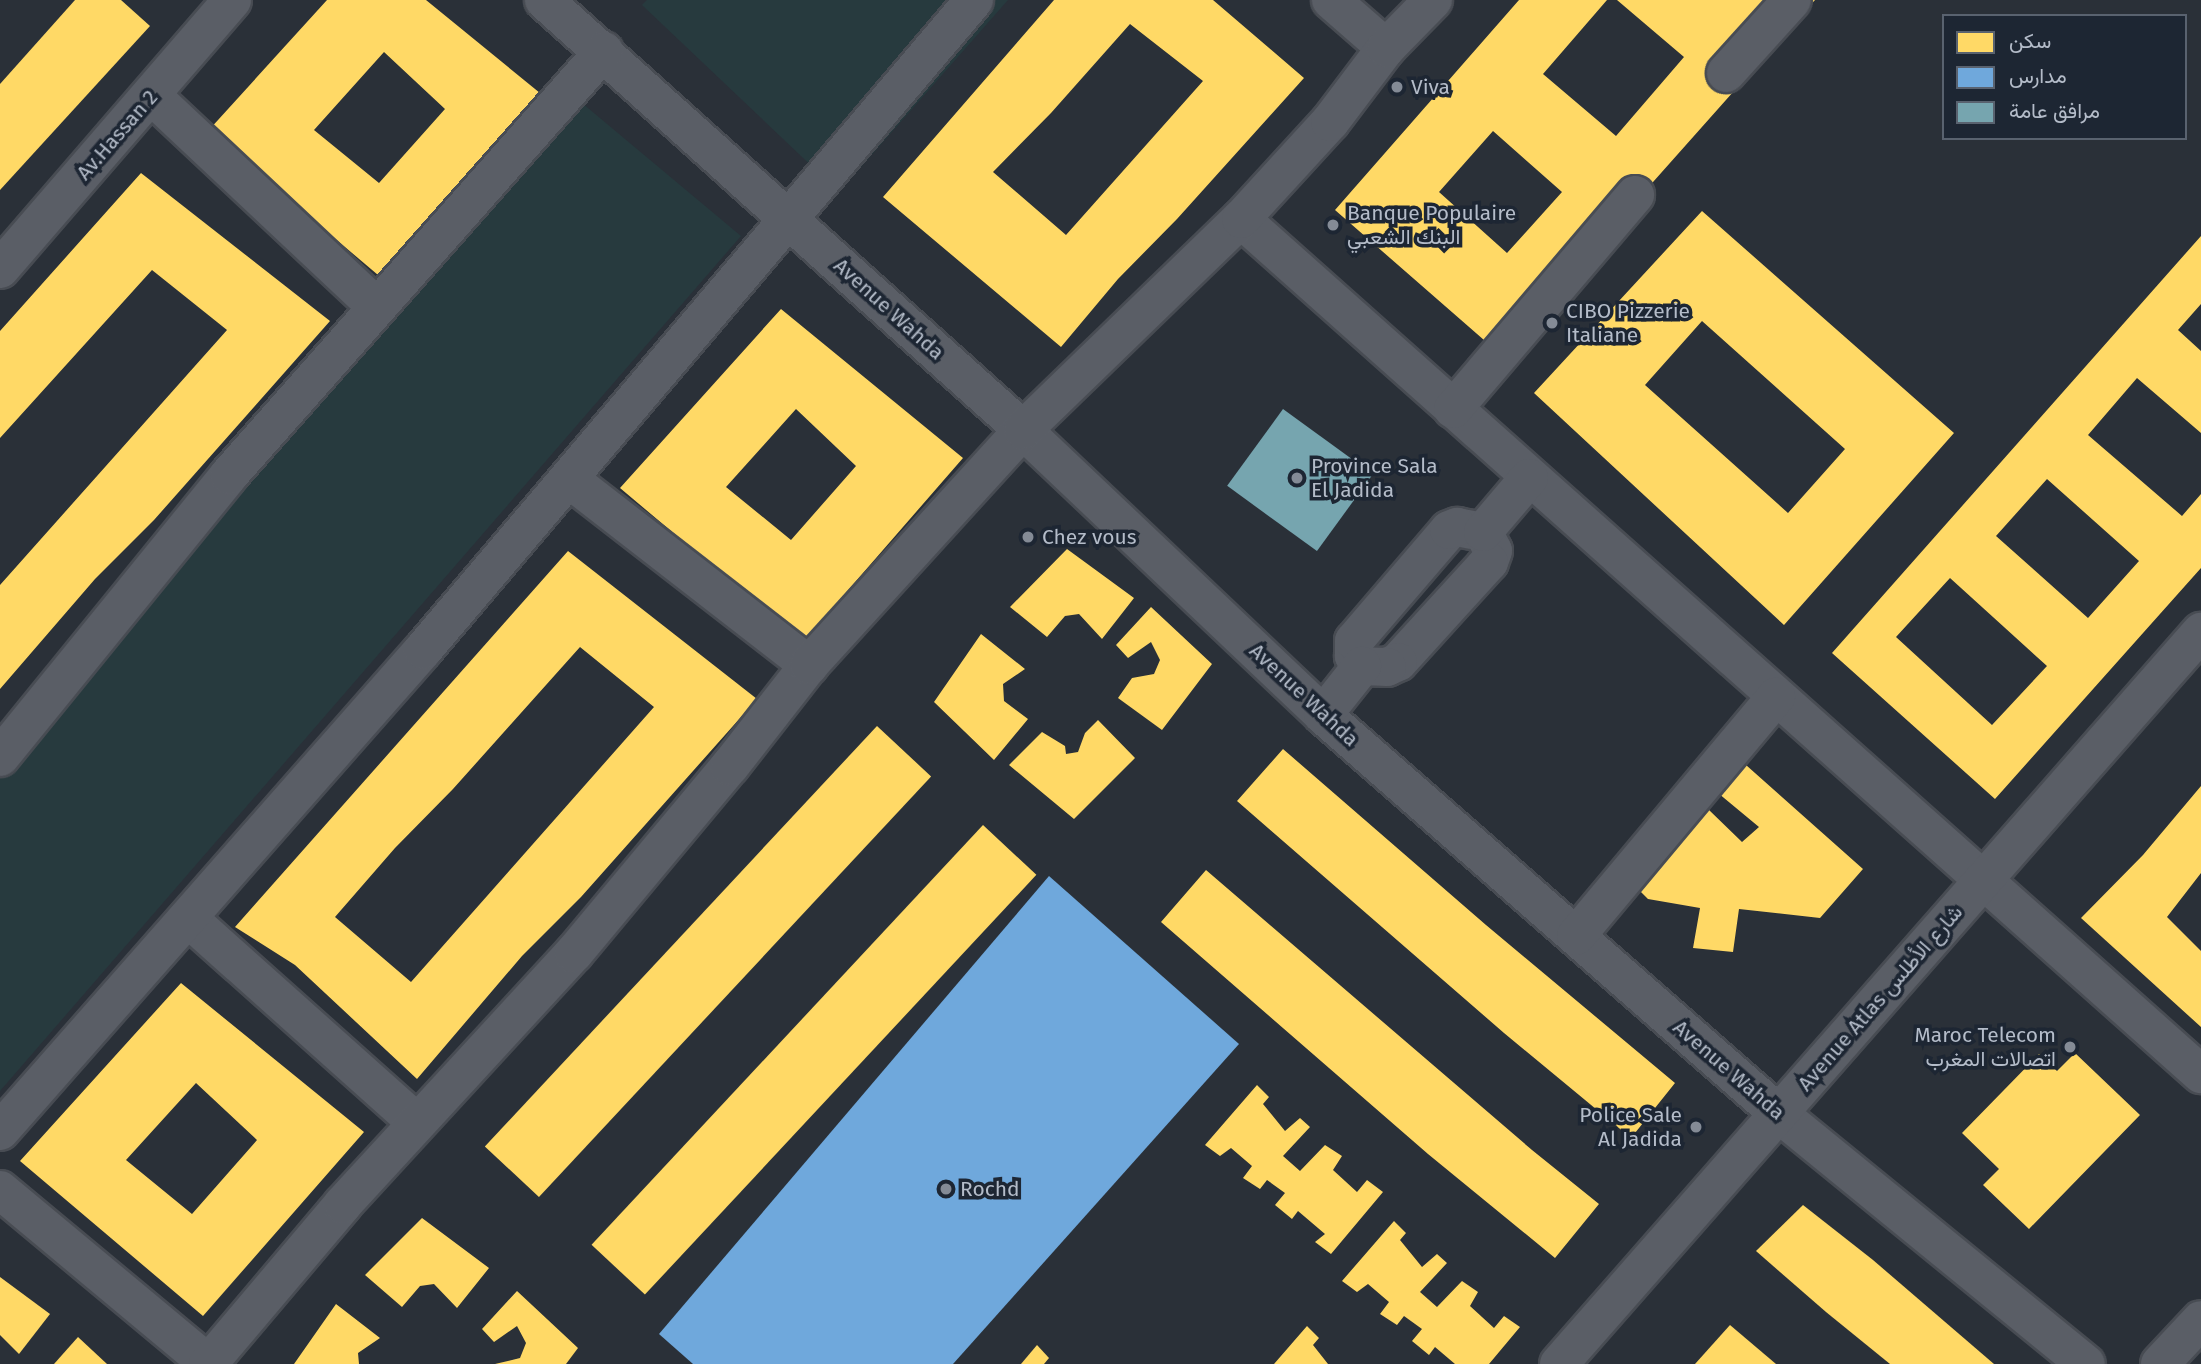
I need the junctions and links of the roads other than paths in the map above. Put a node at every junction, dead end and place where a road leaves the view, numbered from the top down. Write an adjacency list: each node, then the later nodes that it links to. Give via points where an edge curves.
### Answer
1 (232, 0): 10 (street, Av.Hassan 2)
2 (544, 0): 8 (street, Avenue Wahda)
3 (974, 0): 12 (street)
4 (1331, 0): 7 (street)
5 (1433, 0): 7 (street)
6 (1792, 0): 9 (street)
7 (1387, 48): 13 (street, via 1330,122)
8 (604, 51): 12 (street, Avenue Wahda); 15 (street)
9 (1726, 73)
10 (151, 95): 14 (street, Av.Hassan 2); 15 (street)
11 (1635, 195): 16 (street)
12 (790, 219): 17 (street, Avenue Wahda); 19 (street)
13 (1241, 219): 16 (street); 17 (street)
14 (0, 269)
15 (376, 306): 26 (street, via 229,475)
16 (1453, 409): 18 (street)
17 (1023, 430): 22 (street); 25 (street, Avenue Wahda)
18 (1529, 478): 20 (street); 24 (street)
19 (569, 479): 22 (street); 28 (street)
20 (1483, 532): 23 (street, via 1493,551 1489,562 1398,662 1387,667); 23 (street, via 1449,530 1354,641 1354,656)
21 (2201, 632): 27 (street, Avenue Atlas شارع الأطلس)
22 (809, 665): 32 (street, via 574,953)
23 (1363, 666): 25 (street)
24 (1776, 697): 27 (street); 29 (street)
25 (1323, 715): 29 (street, Avenue Wahda)
26 (1, 753)
27 (1982, 881): 30 (street); 31 (street, Avenue Atlas شارع الأطلس)
28 (188, 918): 32 (street); 33 (street)
29 (1576, 936): 31 (street, Avenue Wahda)
30 (2201, 1074)
31 (1778, 1113): 36 (street, Avenue Atlas شارع الأطلس); 38 (street, Avenue Wahda)
32 (416, 1122): 37 (street)
33 (0, 1131)
34 (0, 1190): 37 (street)
35 (2201, 1320): 39 (street)
36 (1574, 1359)
37 (208, 1364)
38 (2086, 1364)
39 (2160, 1364)

